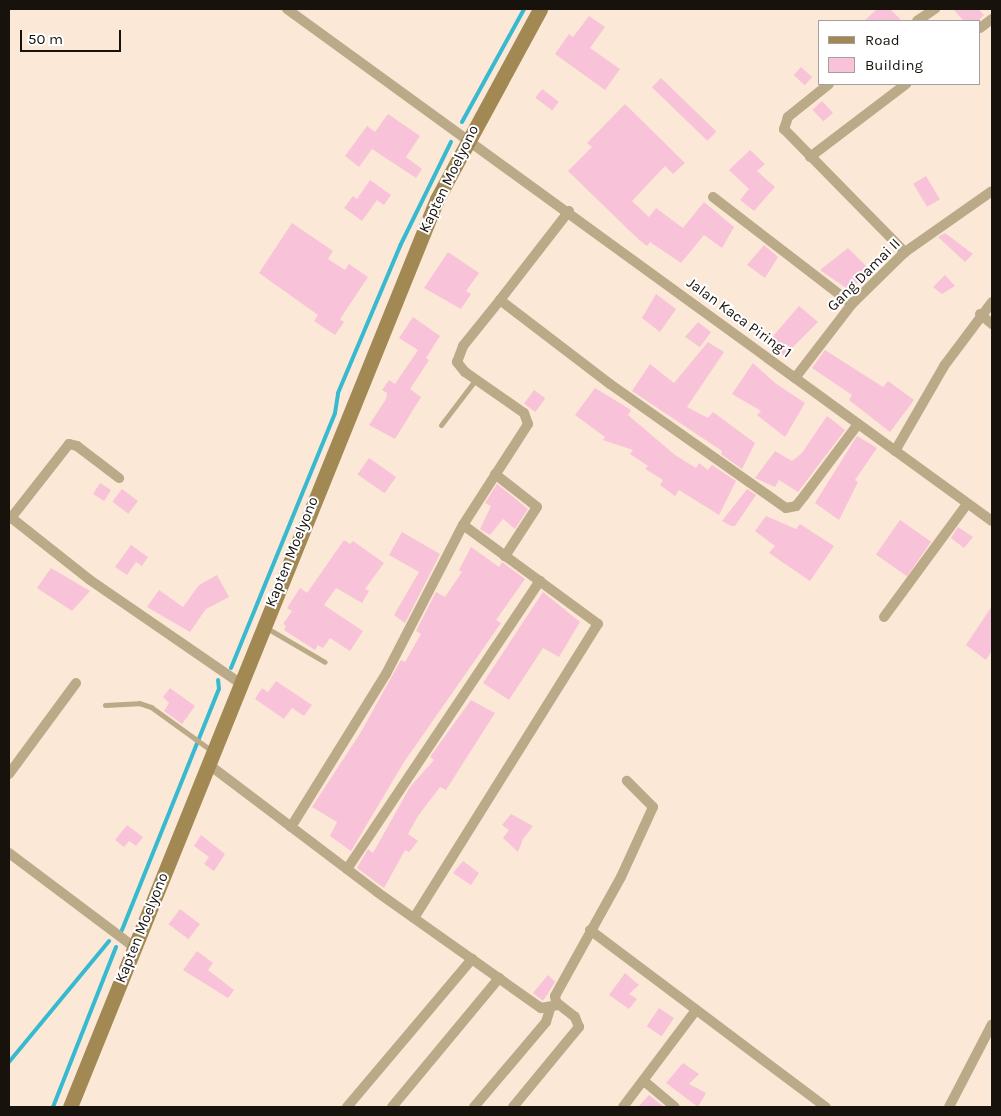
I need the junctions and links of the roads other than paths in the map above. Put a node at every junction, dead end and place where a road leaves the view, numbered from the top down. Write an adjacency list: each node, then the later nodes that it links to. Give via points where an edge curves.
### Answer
1 (287, 9): 9 (street, Jalan Kaca Piring 1)
2 (540, 9): 9 (street, Kapten Moelyono)
3 (935, 9): 5 (street)
4 (992, 19): 6 (street)
5 (918, 20)
6 (981, 27)
7 (828, 85): 10 (street, via 784,122 788,135)
8 (905, 85): 10 (street)
9 (467, 140): 13 (street, Jalan Kaca Piring 1); 34 (street, Kapten Moelyono, via 422,234)
10 (810, 156): 14 (street)
11 (992, 191): 14 (street, Gang Damai II)
12 (714, 197): 17 (street)
13 (569, 211): 15 (street); 20 (street, Jalan Kaca Piring 1)
14 (905, 252): 17 (street, Gang Damai II)
15 (500, 300): 21 (street, via 459,354 458,366); 22 (street, via 610,384 786,508 796,506)
16 (992, 302): 18 (street)
17 (852, 304): 20 (street, Gang Damai II)
18 (980, 314): 19 (street); 24 (street, via 934,382)
19 (992, 324)
20 (795, 378): 22 (street, Jalan Kaca Piring 1)
21 (476, 379): 23 (lane); 25 (street, via 528,418 525,431)
22 (858, 424): 24 (street, Jalan Kaca Piring 1)
23 (440, 425)
24 (894, 451): 27 (street, Jalan Kaca Piring 1)
25 (495, 474): 30 (street); 31 (street, via 537,506)
26 (119, 478): 28 (street, via 77,446 69,444)
27 (967, 504): 29 (street, Jalan Kaca Piring 1); 33 (street)
28 (10, 517): 37 (street, via 90,580)
29 (992, 522)
30 (463, 525): 31 (street); 42 (street, via 386,674)
31 (505, 556): 32 (street)
32 (540, 581): 44 (street); 45 (street, via 598,624)
33 (884, 617)
34 (262, 626): 35 (lane); 37 (street, Kapten Moelyono)
35 (324, 662)
36 (76, 683): 40 (street)
37 (240, 683): 39 (street, Kapten Moelyono)
38 (105, 705): 39 (lane, via 139,703 151,706)
39 (210, 758): 42 (street); 47 (street, Kapten Moelyono)
40 (9, 774)
41 (627, 781): 46 (street, via 653,807 621,877)
42 (291, 827): 44 (street)
43 (9, 853): 47 (street)
44 (347, 869): 45 (street)
45 (414, 918): 48 (street)
46 (590, 930): 50 (street, via 555,996); 51 (street)
47 (134, 947): 54 (street, Kapten Moelyono)
48 (472, 959): 49 (street); 55 (street)
49 (499, 978): 50 (street, via 541,1008); 56 (street)
50 (554, 1007): 57 (street, via 546,1022); 58 (street, via 575,1018 579,1027)
51 (696, 1010): 53 (street); 61 (street)
52 (992, 1024): 62 (street)
53 (644, 1081): 59 (street); 60 (street)
54 (70, 1107)
55 (348, 1107)
56 (392, 1107)
57 (474, 1107)
58 (513, 1107)
59 (623, 1107)
60 (675, 1107)
61 (826, 1107)
62 (950, 1107)

